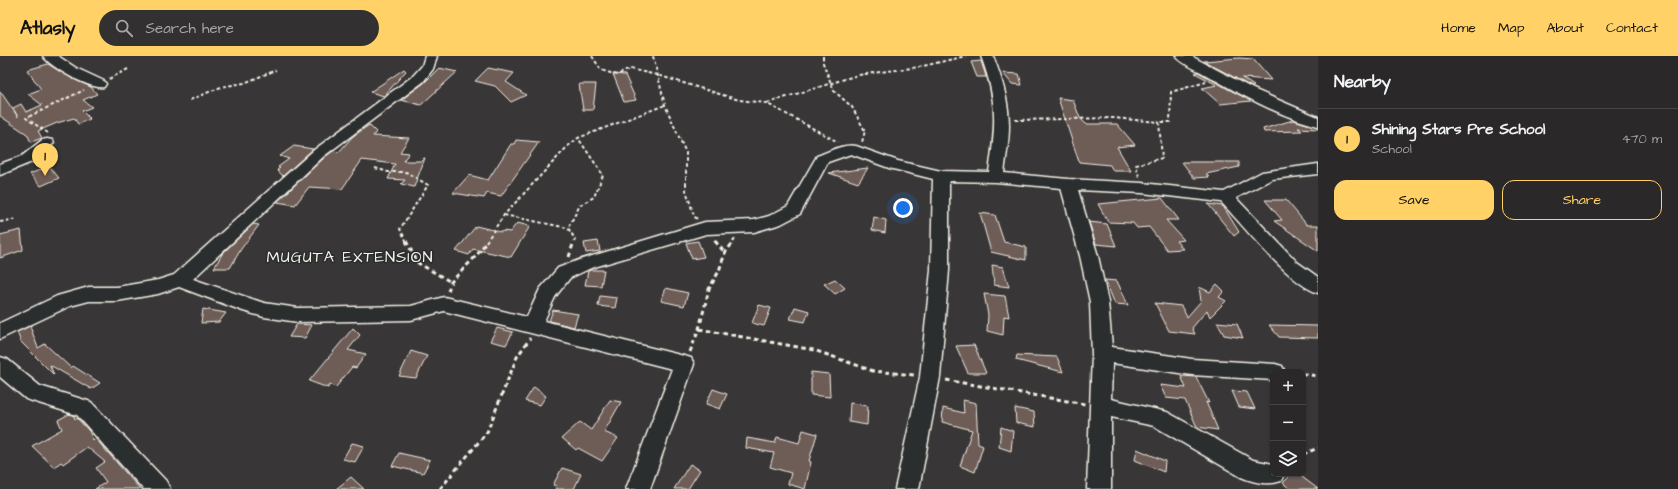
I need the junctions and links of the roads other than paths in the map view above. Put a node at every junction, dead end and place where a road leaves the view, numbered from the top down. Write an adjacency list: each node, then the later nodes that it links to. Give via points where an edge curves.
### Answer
1 (49, 56): 5 (street, via 71,71)
2 (432, 56): 14 (street, via 430,64 418,79 319,153)
3 (987, 56): 11 (street, via 999,93 1002,120)
4 (1182, 56): 6 (street, via 1289,111)
5 (99, 84)
6 (1318, 122)
7 (47, 143): 9 (street, via 26,158)
8 (1318, 169): 13 (street, via 1268,175)
9 (0, 170)
10 (941, 176): 11 (street); 16 (street, via 894,165 856,150 822,159 794,210 774,220 754,226 706,228 585,264 564,273 547,294); 25 (street, via 940,270 930,377)
11 (996, 177): 12 (street)
12 (1068, 184): 13 (street, via 1142,188); 18 (street, via 1089,256 1099,302)
13 (1226, 197): 15 (street, via 1290,267)
14 (180, 280): 16 (street, via 243,304 292,315 411,313 444,304); 17 (street, via 158,287 117,294 89,294 64,301)
15 (1318, 286)
16 (534, 327): 24 (street, via 684,364)
17 (0, 331)
18 (1102, 354): 20 (street, via 1192,367); 21 (street)
19 (0, 365): 23 (street, via 33,393 84,408)
20 (1270, 372)
21 (1101, 406): 22 (street, via 1159,418 1249,470); 26 (street)
22 (1270, 474)
23 (158, 489)
24 (638, 489)
25 (907, 489)
26 (1099, 489)

